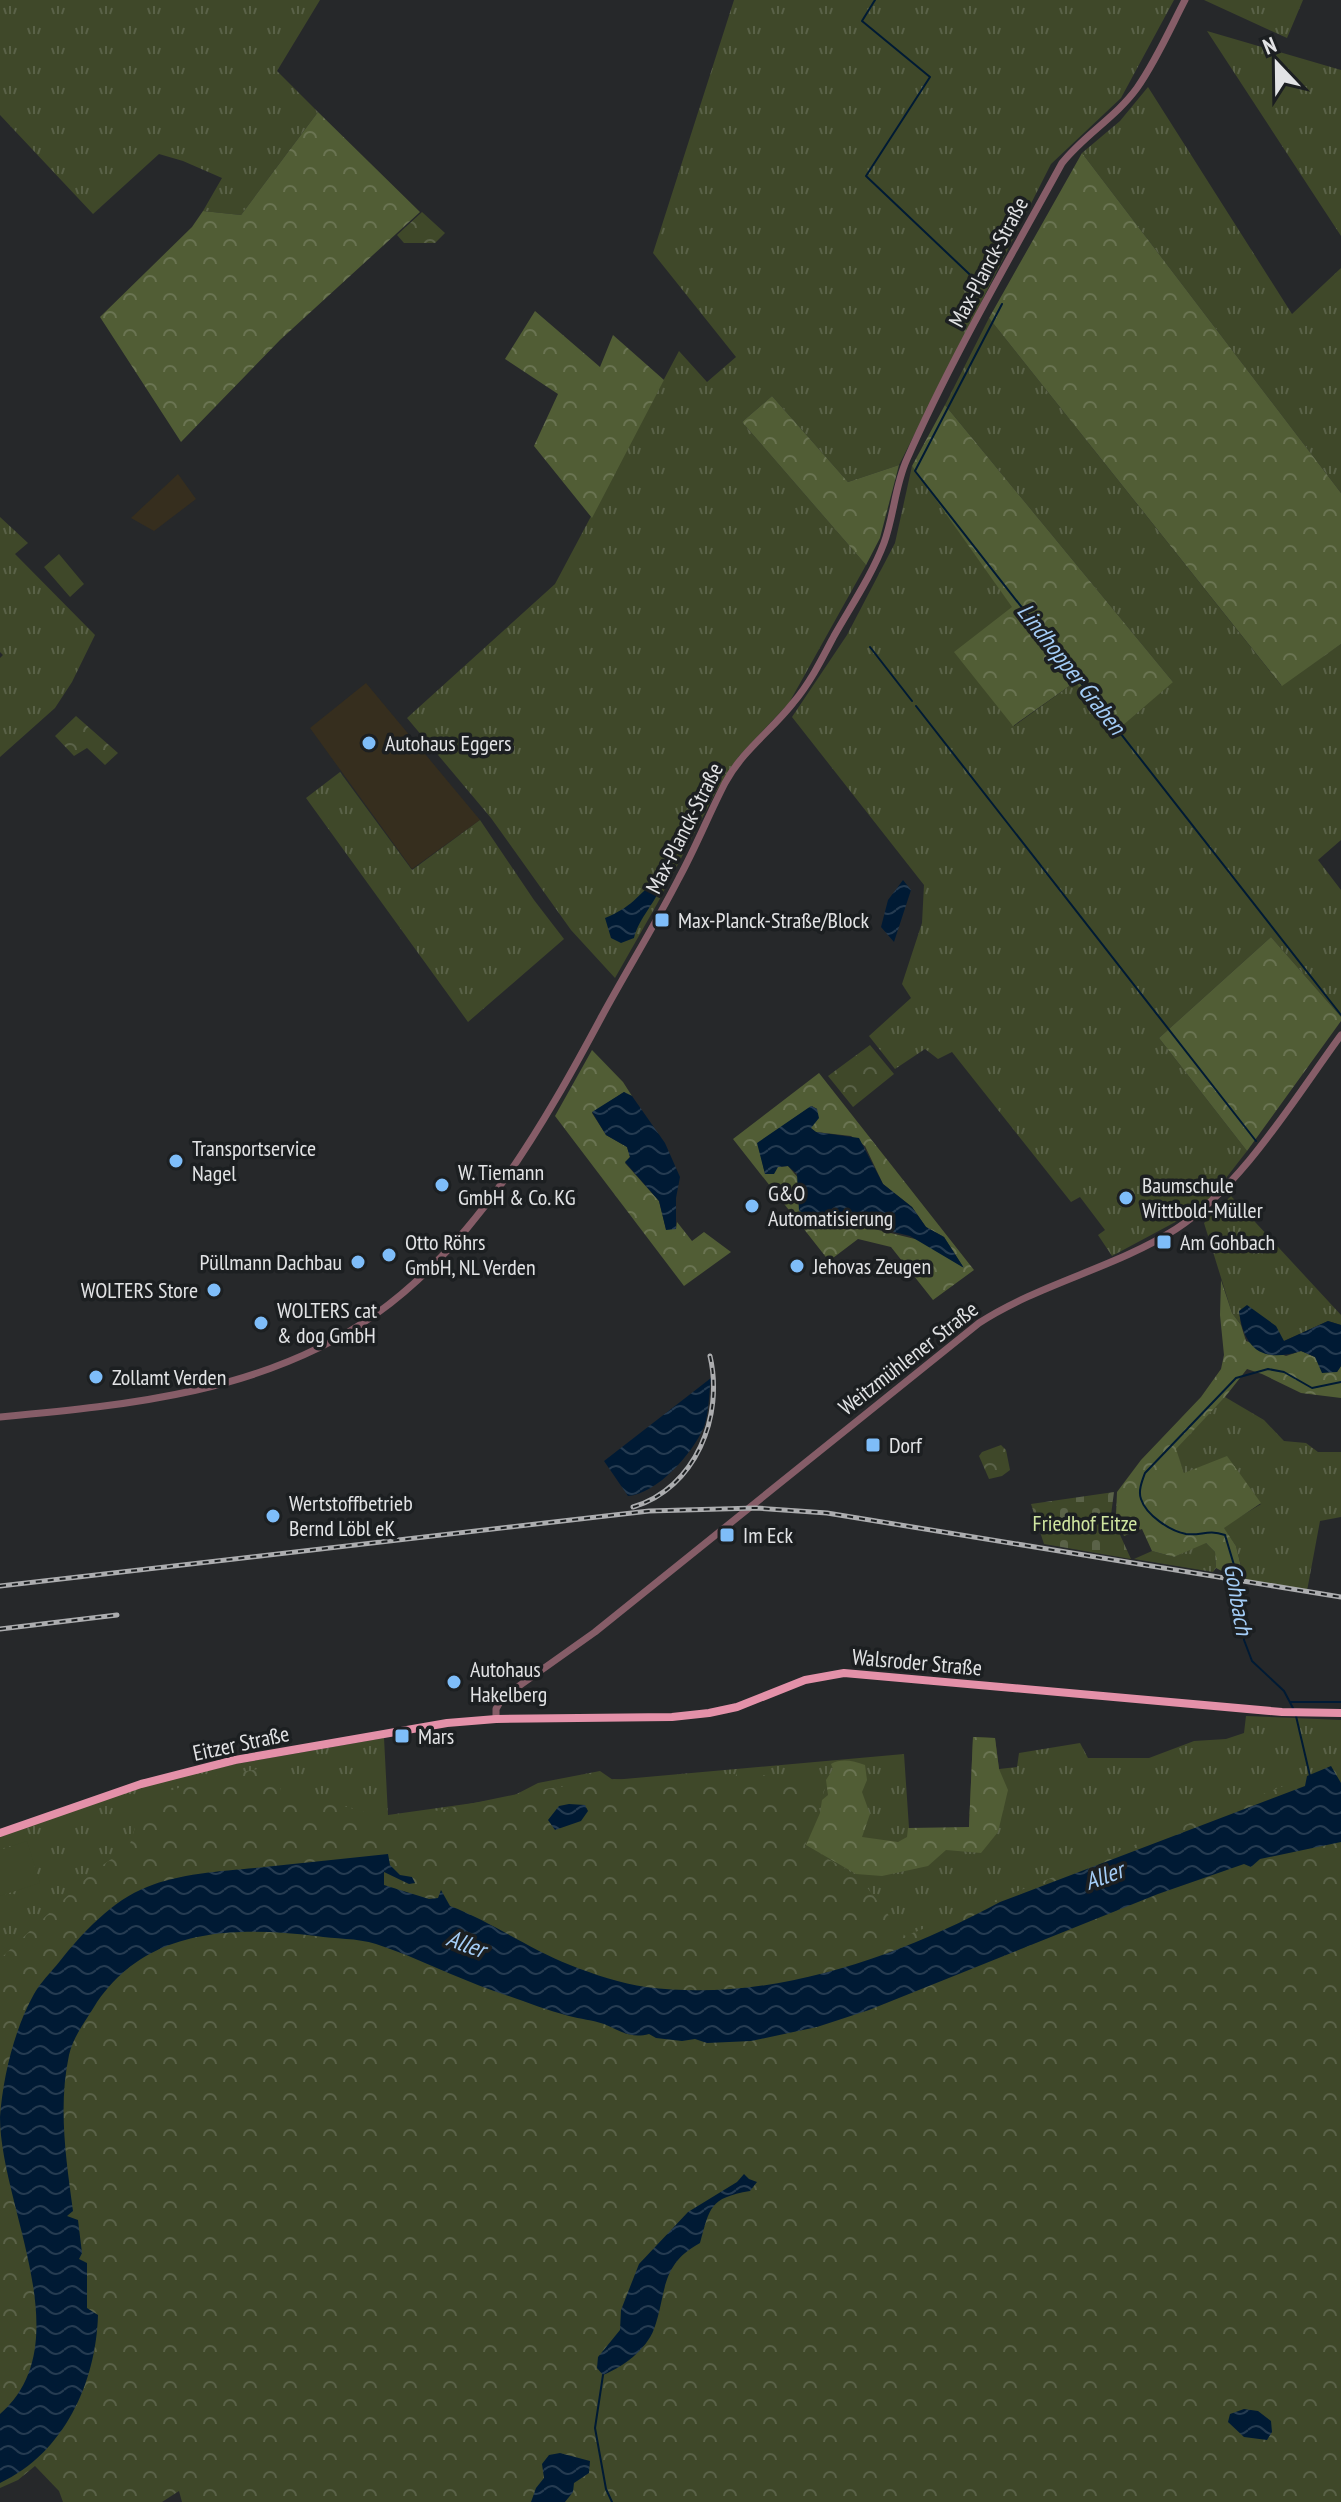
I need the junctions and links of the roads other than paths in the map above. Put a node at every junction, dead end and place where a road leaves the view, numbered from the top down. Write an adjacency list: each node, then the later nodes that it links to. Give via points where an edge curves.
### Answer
1 (1185, 0): 3 (street, Max-Planck-Straße, via 1138,86 1062,163 936,397 905,464 883,544 833,640 795,701 727,780 682,874 556,1101 473,1220 377,1313 266,1370 168,1398)
2 (1341, 1035): 5 (street, Weitzmühlener Straße, via 1245,1164 1193,1217 1151,1243 1029,1295 979,1323 595,1632 502,1698)
3 (0, 1417)
4 (1341, 1713): 5 (main road, Walsroder Straße, via 844,1673 709,1713)
5 (496, 1719): 6 (main road, Eitzer Straße, via 235,1760 141,1784)
6 (0, 1833)

